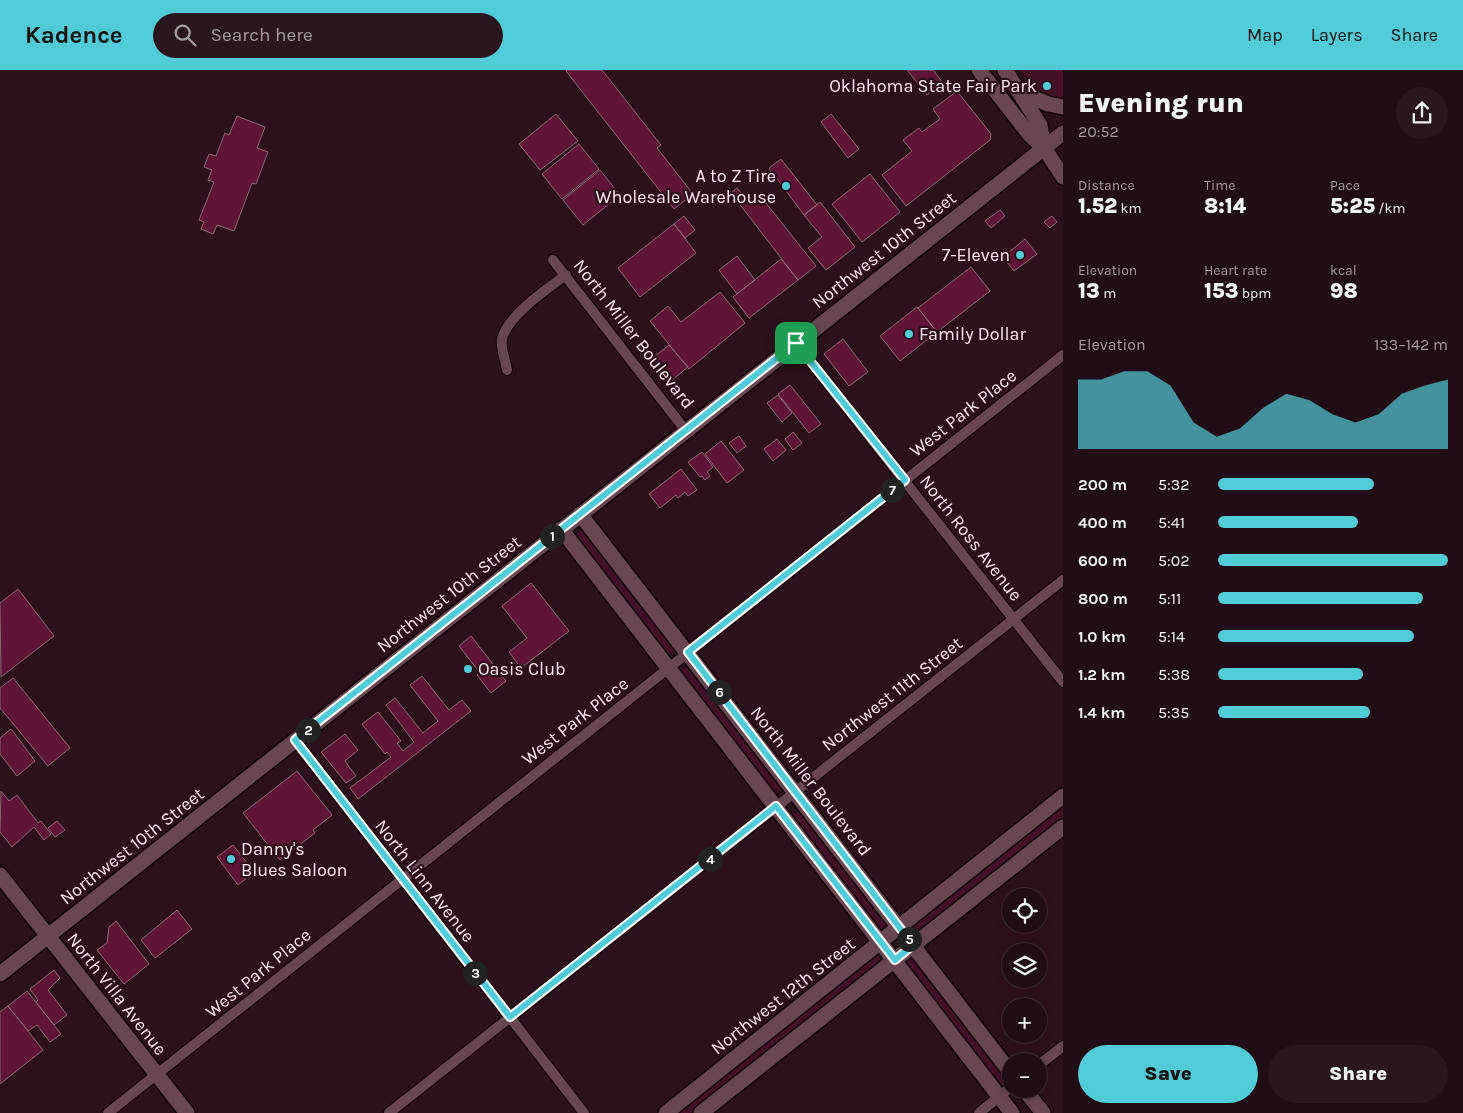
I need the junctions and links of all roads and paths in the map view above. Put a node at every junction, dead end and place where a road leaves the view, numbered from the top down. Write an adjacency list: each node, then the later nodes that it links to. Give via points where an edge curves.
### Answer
1 (979, 70): 6 (street, via 1029,134)
2 (1005, 70): 3 (street)
3 (1018, 91): 4 (street); 6 (street, via 1040,125)
4 (1063, 107)
5 (1063, 133): 6 (street, Northwest 10th Street)
6 (1044, 148): 7 (street); 10 (street, Northwest 10th Street)
7 (1063, 177)
8 (553, 260): 9 (street, North Miller Boulevard)
9 (566, 275): 12 (street, via 510,324 502,340); 13 (street, North Miller Boulevard)
10 (796, 343): 13 (street, Northwest 10th Street); 14 (street, North Ross Avenue)
11 (1063, 355): 14 (street, West Park Place)
12 (507, 370)
13 (686, 430): 15 (street, Northwest 10th Street)
14 (905, 480): 18 (street, North Ross Avenue); 19 (street, West Park Place)
15 (580, 514): 16 (street, Northwest 10th Street); 19 (street, North Miller Boulevard)
16 (561, 529): 20 (street); 22 (street, Northwest 10th Street)
17 (1063, 580): 18 (street, Northwest 11th Street)
18 (1014, 619): 21 (street, North Ross Avenue); 23 (street, Northwest 11th Street)
19 (688, 652): 20 (street, West Park Place); 23 (street, North Miller Boulevard)
20 (668, 668): 25 (street); 28 (street, West Park Place)
21 (1063, 682)
22 (295, 740): 28 (street, North Linn Avenue); 30 (street, Northwest 10th Street)
23 (795, 791): 25 (street, Northwest 11th Street); 29 (street, North Miller Boulevard)
24 (1063, 796): 29 (street, Northwest 12th Street)
25 (776, 806): 31 (street); 35 (street, Northwest 11th Street)
26 (1063, 827): 32 (street)
27 (0, 874): 30 (street, North Villa Avenue)
28 (402, 879): 35 (street, North Linn Avenue); 39 (street, West Park Place)
29 (900, 927): 31 (street, Northwest 12th Street); 32 (street, North Miller Boulevard)
30 (48, 936): 34 (street, Northwest 10th Street); 39 (street, North Villa Avenue)
31 (881, 942): 33 (street); 48 (street, Northwest 12th Street)
32 (913, 945): 33 (street); 38 (street, North Miller Boulevard)
33 (895, 960): 40 (street); 49 (street)
34 (0, 974)
35 (510, 1017): 46 (street, Northwest 11th Street); 47 (street, North Linn Avenue)
36 (1063, 1046): 37 (street)
37 (1047, 1059)
38 (1002, 1061)
39 (156, 1074): 44 (street, West Park Place); 45 (street, North Villa Avenue)
40 (1002, 1088)
41 (1002, 1094): 50 (street)
42 (1007, 1098): 51 (street)
43 (1031, 1098): 52 (street)
44 (108, 1113)
45 (187, 1113)
46 (389, 1113)
47 (584, 1113)
48 (666, 1113)
49 (702, 1113)
50 (979, 1113)
51 (1012, 1113)
52 (1043, 1113)

